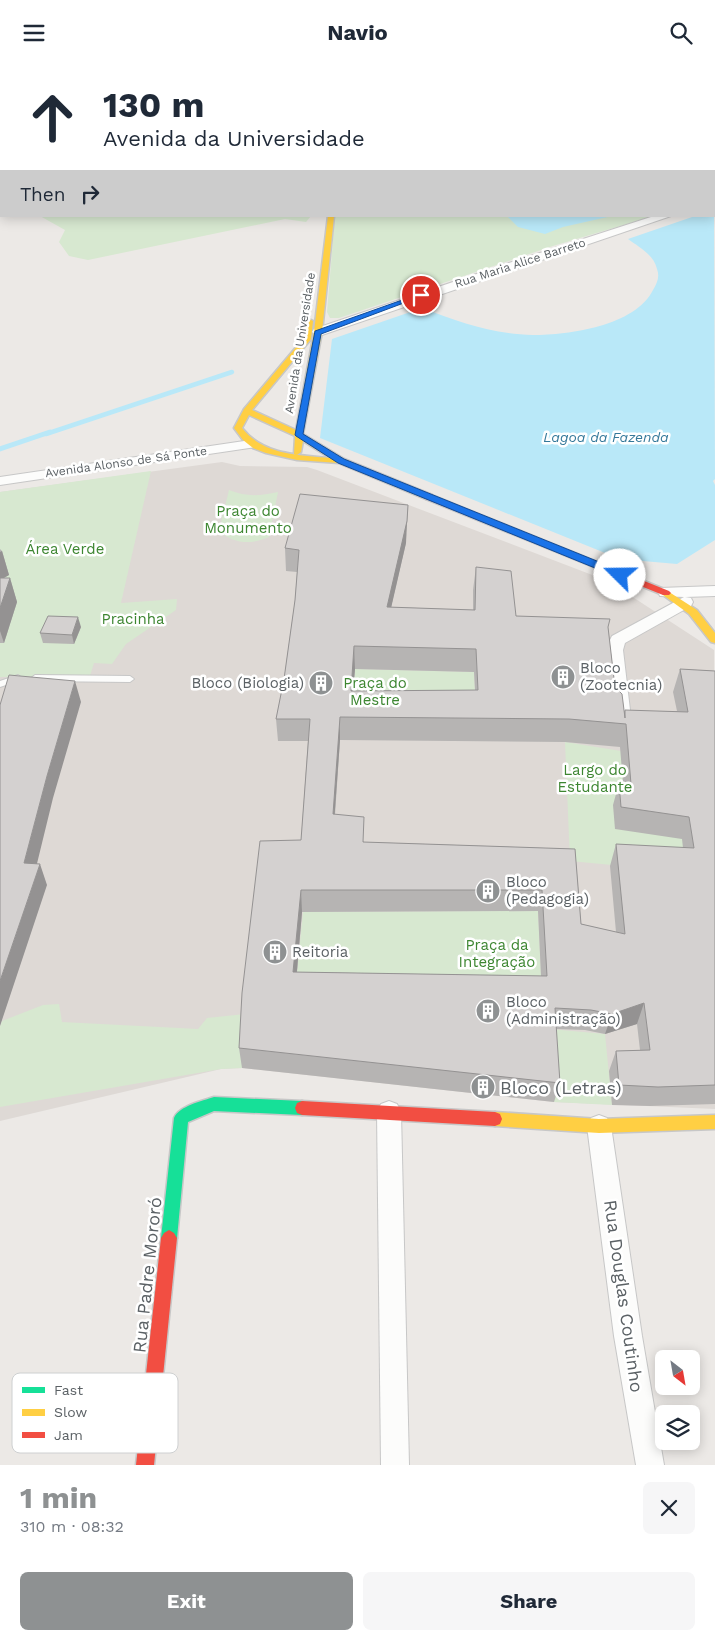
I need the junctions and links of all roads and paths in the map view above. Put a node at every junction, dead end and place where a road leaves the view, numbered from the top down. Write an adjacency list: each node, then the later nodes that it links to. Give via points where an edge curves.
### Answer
1 (321, 217): 5 (main road, Avenida da Universidade, via 307,339)
2 (331, 217): 4 (main road, Avenida da Universidade)
3 (663, 217): 4 (street, Rua Maria Alice Barreto, via 516,263)
4 (318, 333): 6 (main road, Avenida da Universidade)
5 (247, 411): 6 (main road); 7 (main road, Avenida da Universidade, via 238,428)
6 (299, 435): 8 (main road); 9 (main road, Avenida da Universidade)
7 (251, 444): 8 (main road); 10 (street, Avenida Alonso de Sá Ponte)
8 (297, 458): 9 (main road)
9 (341, 461): 12 (main road)
10 (0, 481)
11 (715, 591): 12 (street)
12 (665, 592): 13 (main road)
13 (685, 602): 14 (main road, via 698,614); 17 (street, via 618,640 614,650)
14 (715, 639)
15 (130, 679): 16 (lane, via 20,678)
16 (0, 684)
17 (621, 710)
18 (389, 1112): 20 (main road); 21 (main road, Rua Padre Mororó, via 214,1104 181,1118); 22 (street)
19 (715, 1123): 20 (main road)
20 (600, 1126): 23 (street, Rua Douglas Coutinho, via 628,1336)
21 (155, 1373)
22 (395, 1465)
23 (650, 1465)

